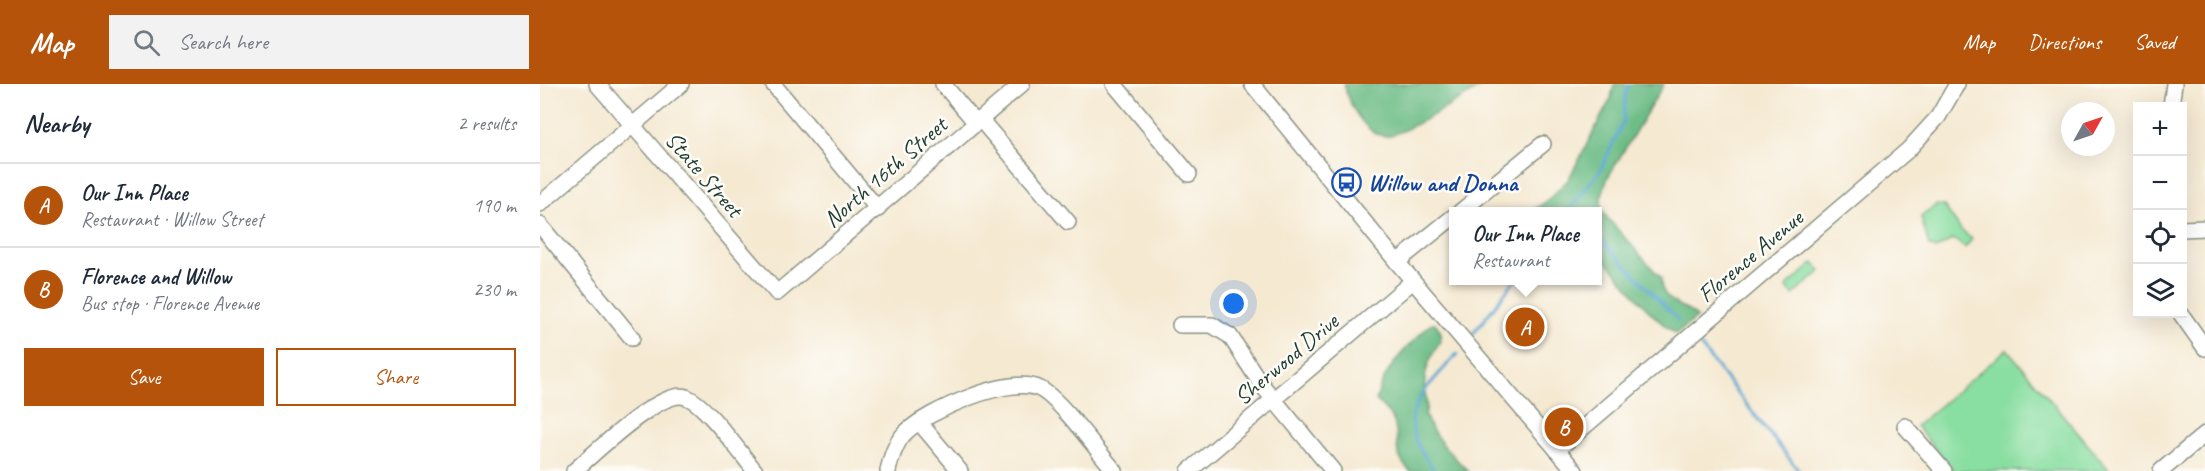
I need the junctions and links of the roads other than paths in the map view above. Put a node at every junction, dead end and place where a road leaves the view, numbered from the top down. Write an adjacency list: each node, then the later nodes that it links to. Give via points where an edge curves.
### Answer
1 (597, 84): 12 (street, State Street)
2 (681, 84): 12 (street)
3 (773, 84): 17 (street)
4 (943, 84): 11 (street)
5 (1022, 84): 11 (street, North 16th Street)
6 (1114, 84): 14 (street)
7 (1252, 84): 23 (street)
8 (1957, 84): 34 (street, Florence Avenue, via 1938,117 1908,150)
9 (2174, 84): 10 (street)
10 (2172, 102)
11 (978, 121): 17 (street, North 16th Street); 19 (street)
12 (633, 126): 15 (street); 25 (street, State Street)
13 (1543, 144): 16 (street)
14 (1189, 174)
15 (540, 204)
16 (1466, 207)
17 (878, 208): 25 (street, North 16th Street)
18 (1449, 220): 23 (street)
19 (1068, 222)
20 (540, 225): 28 (street)
21 (2205, 228): 22 (street)
22 (2187, 229)
23 (1397, 262): 24 (street)
24 (1413, 281): 30 (street, Sherwood Drive); 34 (street)
25 (777, 293)
26 (2184, 318): 29 (street)
27 (1180, 325): 30 (street, via 1212,325 1226,332)
28 (632, 338)
29 (2205, 348)
30 (1274, 399): 40 (street, Sherwood Drive); 41 (street)
31 (919, 422): 37 (street, via 898,442); 38 (street); 39 (street, via 971,398 1018,385 1036,387 1055,400)
32 (1905, 426): 43 (street)
33 (2205, 434): 44 (street)
34 (1557, 450): 42 (street)
35 (574, 471): 36 (street, via 641,414 679,395 690,398 708,414)
36 (755, 471)
37 (888, 471)
38 (960, 471)
39 (1115, 471)
40 (1189, 471)
41 (1334, 471)
42 (1575, 471)
43 (1944, 471)
44 (2161, 471)

